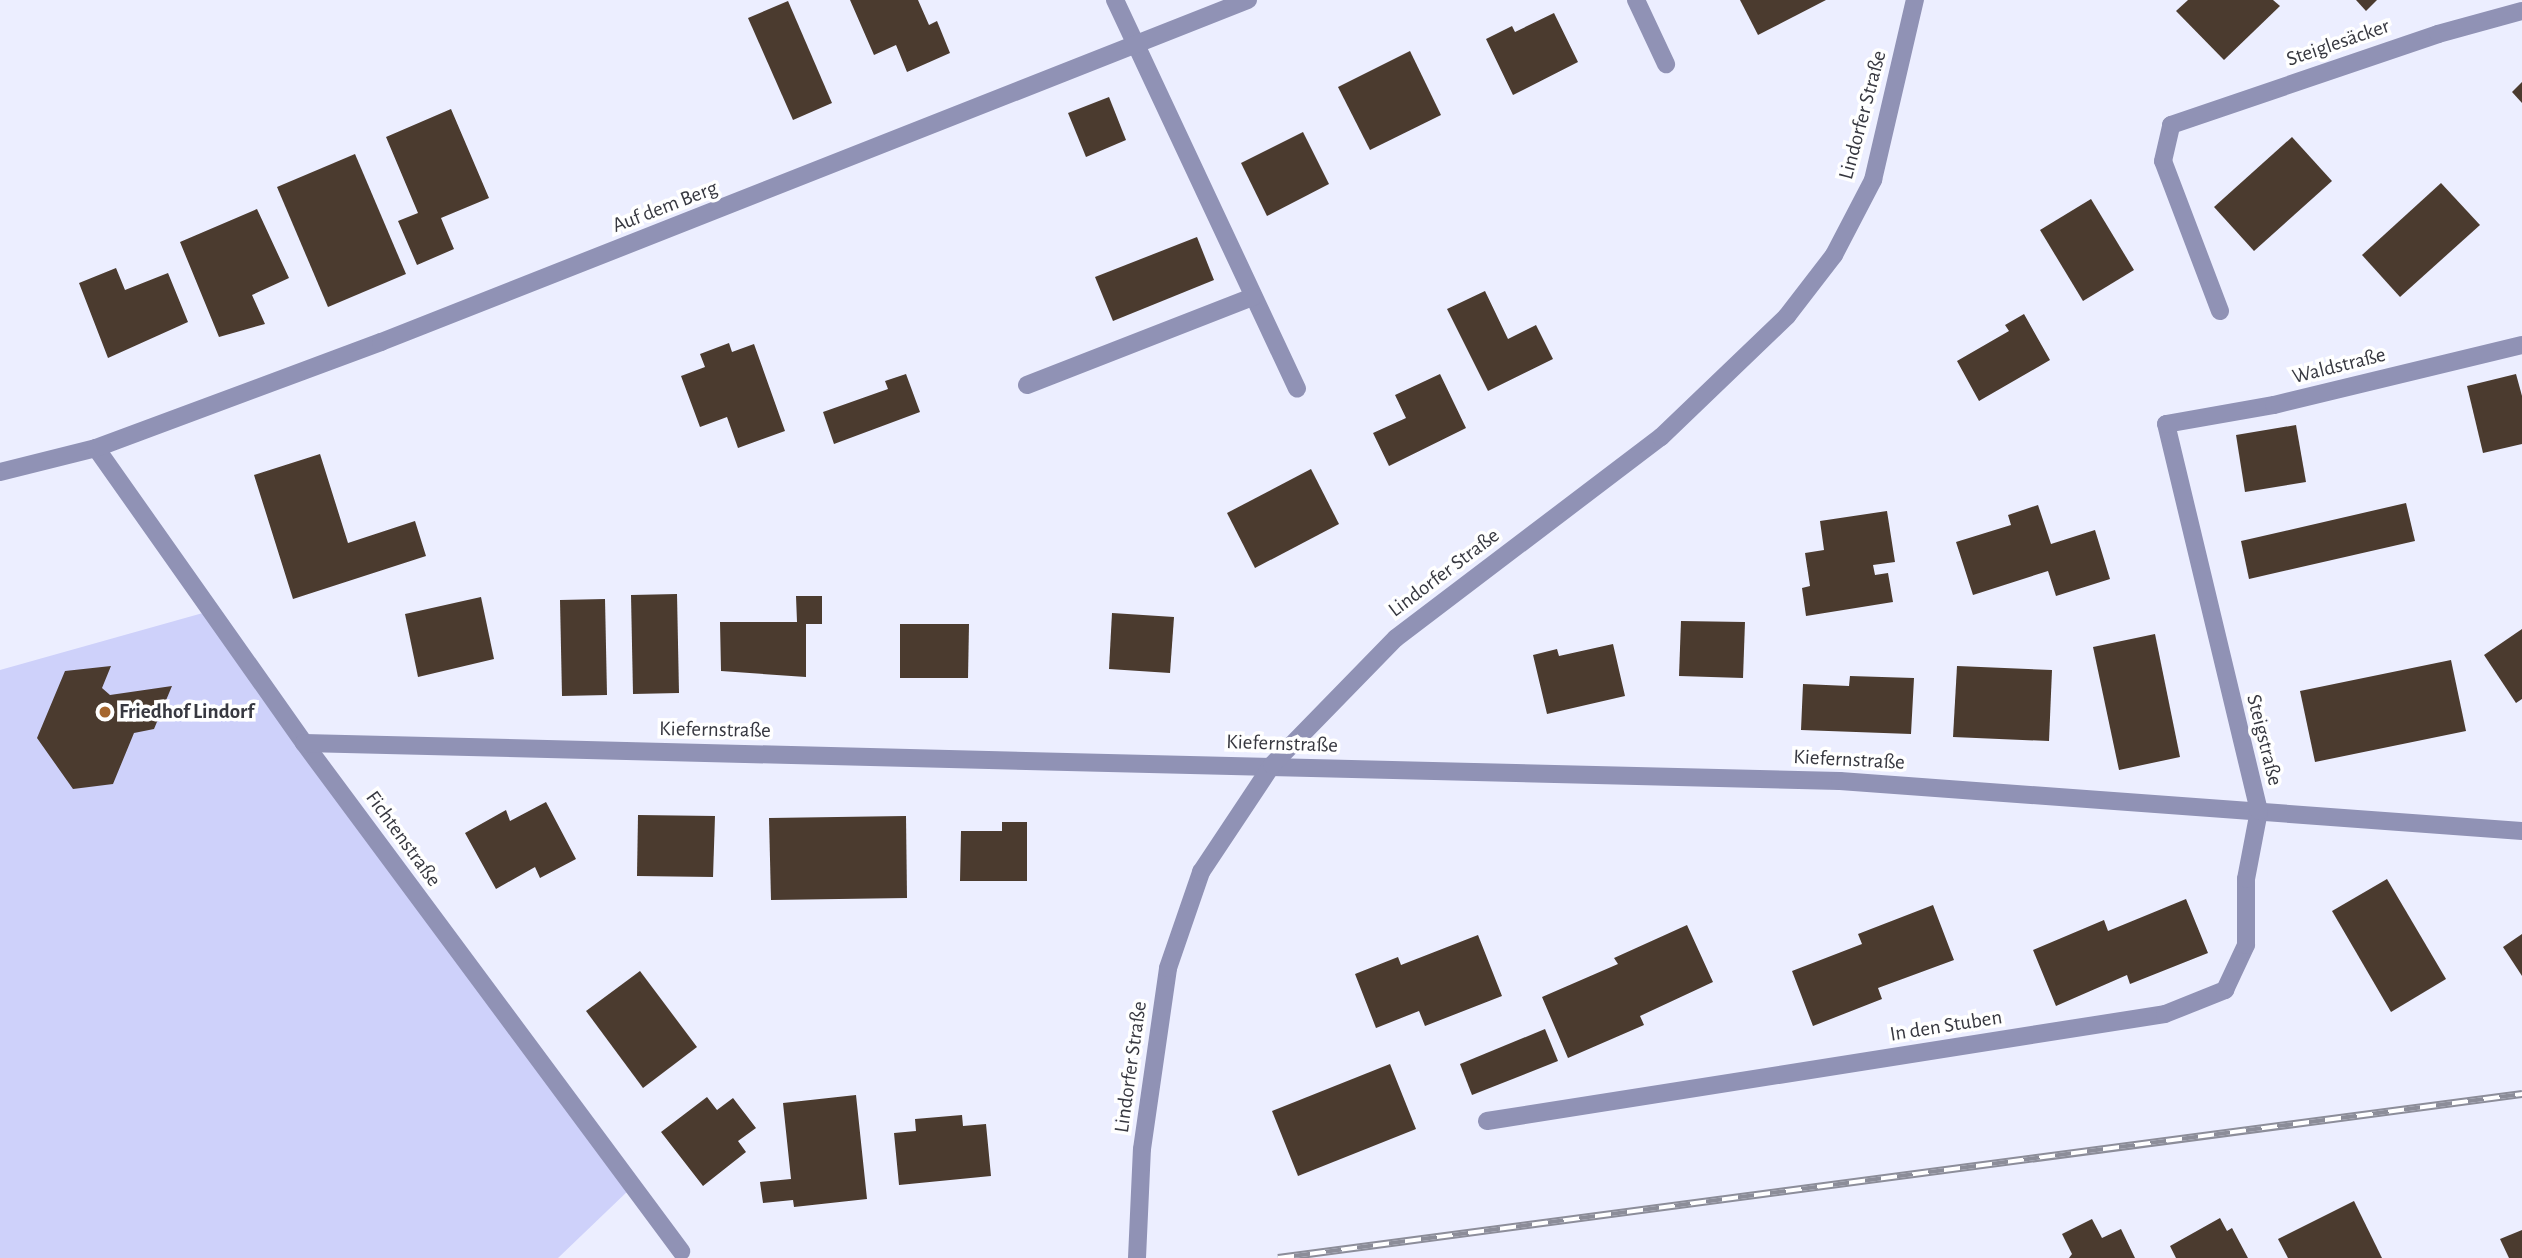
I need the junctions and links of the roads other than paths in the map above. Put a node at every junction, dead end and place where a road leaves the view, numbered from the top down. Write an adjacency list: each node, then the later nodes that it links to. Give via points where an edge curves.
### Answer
1 (1115, 0): 6 (street)
2 (1248, 0): 6 (street, Auf dem Berg)
3 (1636, 0): 7 (street)
4 (1915, 0): 17 (street, Lindorfer Straße, via 1873,180 1834,255 1787,316 1661,436 1396,638)
5 (2522, 11): 9 (street, Steiglesäcker, via 2438,34 2171,125 2163,161)
6 (1139, 45): 8 (street); 14 (street, Auf dem Berg, via 382,342)
7 (1666, 64)
8 (1252, 297): 11 (street); 12 (street)
9 (2220, 310)
10 (2522, 345): 13 (street, Waldstraße, via 2274,405)
11 (1027, 386)
12 (1297, 388)
13 (2166, 424): 18 (street, Steigstraße)
14 (96, 448): 15 (street, Auf dem Berg); 16 (street, Fichtenstraße)
15 (0, 472)
16 (304, 743): 17 (street, Kiefernstraße); 21 (street, Fichtenstraße)
17 (1272, 765): 18 (street, Kiefernstraße, via 1472,775 1840,781); 22 (street, Lindorfer Straße, via 1201,872 1168,968 1142,1149)
18 (2259, 810): 19 (street, Steigstraße); 20 (street, In den Stuben, via 2246,879 2246,945 2224,990 2165,1014)
19 (2522, 831)
20 (1487, 1121)
21 (681, 1251)
22 (1137, 1258)

